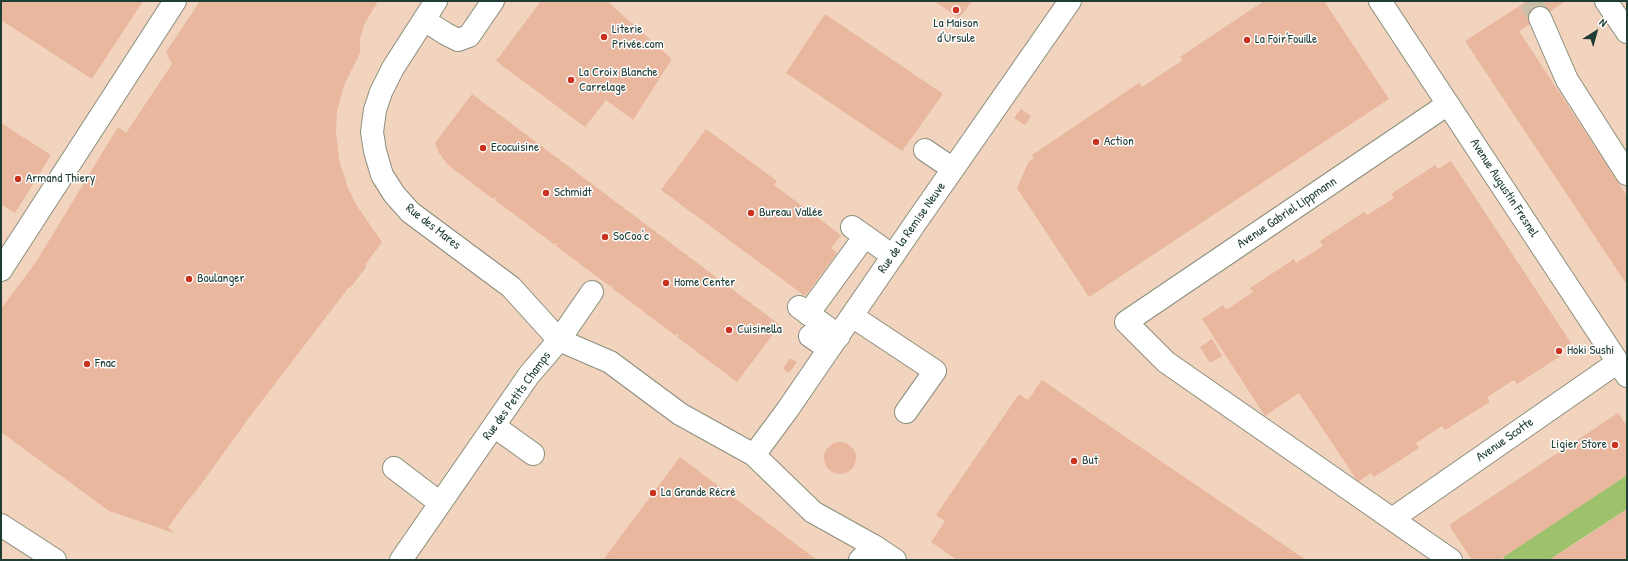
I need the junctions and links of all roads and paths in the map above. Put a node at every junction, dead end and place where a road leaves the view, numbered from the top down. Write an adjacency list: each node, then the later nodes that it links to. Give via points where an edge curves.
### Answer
1 (175, 1): 15 (street)
2 (436, 1): 9 (street, Rue des Mares)
3 (492, 1): 9 (street, via 469,36 458,40 446,34)
4 (1070, 1): 12 (street, Rue de la Remise Neuve)
5 (1380, 1): 10 (street, Avenue Augustin Fresnel)
6 (1606, 1): 8 (street)
7 (1540, 18): 13 (street, via 1567,80)
8 (1627, 32)
9 (422, 34): 19 (street, Rue des Mares, via 386,67 372,132 382,175 410,212 511,286)
10 (1448, 104): 21 (street, Avenue Augustin Fresnel); 28 (street, Avenue Gabriel Lippmann, via 1126,322 1166,362)
11 (925, 150): 12 (street)
12 (953, 169): 14 (street, Rue de la Remise Neuve)
13 (1627, 174)
14 (893, 256): 17 (street, Rue de la Remise Neuve); 20 (street, via 858,232 803,310)
15 (1, 270)
16 (592, 292): 19 (street)
17 (852, 316): 20 (street, Rue de la Remise Neuve); 22 (street, via 935,371)
18 (810, 336): 20 (street)
19 (558, 340): 23 (street, Rue des Petits Champs, via 529,375); 25 (street, Rue des Petits Champs, via 610,362 680,414)
20 (834, 342): 25 (street, Rue de la Remise Neuve)
21 (1623, 369): 28 (street, Avenue Scotte)
22 (906, 412)
23 (494, 426): 24 (street); 27 (street, Rue des Petits Champs)
24 (533, 454)
25 (754, 455): 31 (street, Rue des Petits Champs, via 813,512)
26 (394, 468): 27 (street)
27 (440, 503): 35 (street, Rue des Petits Champs)
28 (1392, 519): 36 (street)
29 (1, 525): 34 (street)
30 (1, 540): 33 (street)
31 (867, 553): 32 (street, Rue des Petits Champs)
32 (893, 559)
33 (27, 560)
34 (55, 560)
35 (401, 560)
36 (1451, 560)

